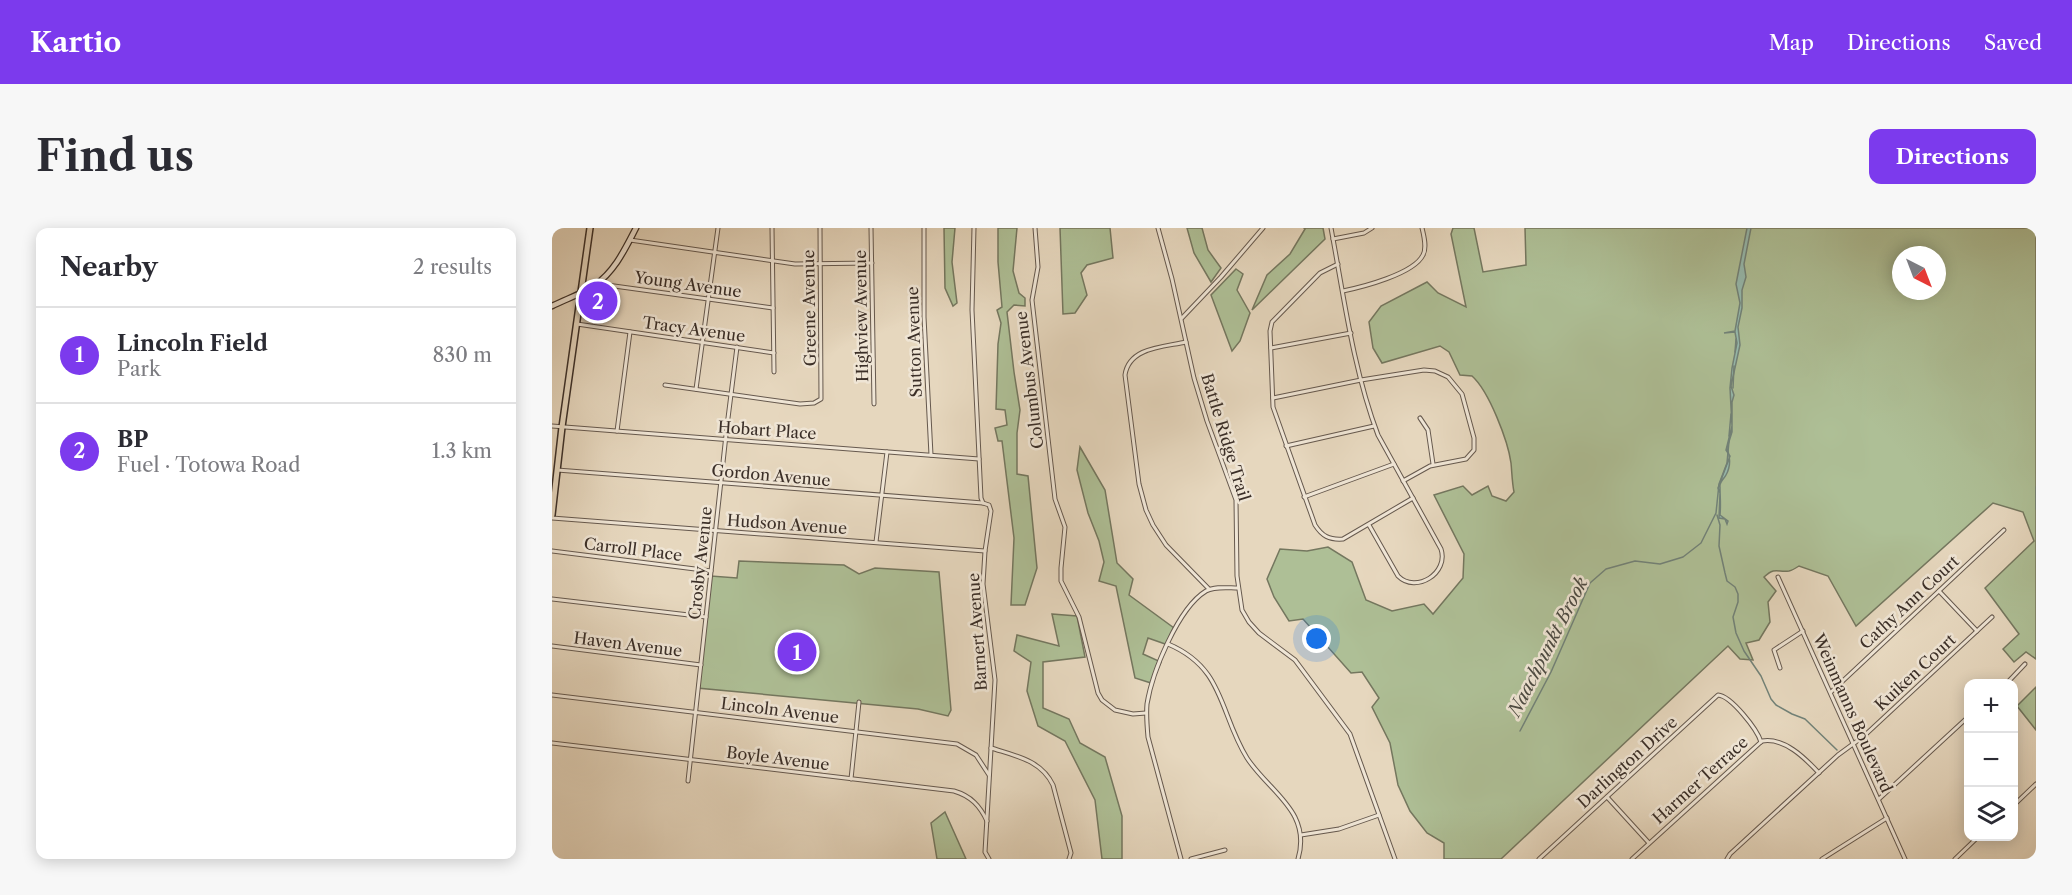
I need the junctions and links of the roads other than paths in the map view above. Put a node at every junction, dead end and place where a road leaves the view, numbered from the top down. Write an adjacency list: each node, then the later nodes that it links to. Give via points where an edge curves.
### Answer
1 (590, 228): 24 (main road)
2 (636, 228): 16 (main road)
3 (718, 228): 17 (street)
4 (772, 228): 18 (street)
5 (820, 228): 20 (street, Greene Avenue)
6 (872, 228): 19 (street, Highview Avenue)
7 (924, 228): 52 (street, Sutton Avenue)
8 (974, 228): 53 (street, Barnert Avenue, via 972,310)
9 (1035, 228): 90 (street, Columbus Avenue, via 1038,267 1032,300 1055,501 1065,527 1061,581 1078,617 1102,700 1115,710)
10 (1158, 228): 28 (street, Battle Ridge Trail)
11 (1263, 228): 28 (street)
12 (1331, 228): 15 (street)
13 (1372, 228): 15 (street)
14 (1422, 228): 23 (street, via 1424,255 1413,265)
15 (1333, 239): 21 (street)
16 (630, 240): 17 (street); 22 (main road)
17 (714, 252): 18 (street); 25 (street)
18 (773, 260): 20 (street); 27 (street)
19 (872, 262): 20 (street); 43 (street, Highview Avenue)
20 (820, 263): 41 (street, Greene Avenue, via 821,399 809,404)
21 (1338, 264): 23 (street); 35 (street, via 1320,273 1275,316 1270,331)
22 (601, 280): 24 (main road); 25 (street, Young Avenue, via 607,285)
23 (1343, 291): 31 (street)
24 (581, 292): 26 (main road); 29 (main road)
25 (707, 298): 27 (street, Young Avenue); 32 (street)
26 (552, 306)
27 (773, 308): 36 (street)
28 (1181, 318): 33 (street, Battle Ridge Trail)
29 (576, 323): 30 (street, Tracy Avenue); 47 (main road)
30 (630, 332): 32 (street, Tracy Avenue); 48 (street)
31 (1351, 333): 35 (street); 38 (street)
32 (702, 342): 34 (street, Tracy Avenue); 40 (street)
33 (1186, 342): 72 (street, Battle Ridge Trail, via 1207,421 1236,500); 73 (street, via 1136,355 1127,365 1125,380 1146,512 1166,545)
34 (737, 347): 36 (street, Tracy Avenue); 41 (street, Crosby Avenue)
35 (1271, 348): 42 (street)
36 (774, 352): 37 (street)
37 (774, 372)
38 (1361, 380): 42 (street); 46 (street); 55 (street, via 1429,370 1455,383 1462,394 1474,450 1466,459)
39 (664, 385): 40 (street)
40 (696, 389): 41 (street)
41 (731, 394): 49 (street, Crosby Avenue)
42 (1273, 398): 50 (street)
43 (874, 404)
44 (1420, 418): 55 (street, via 1428,430)
45 (552, 426): 47 (street, Hobart Place)
46 (1374, 426): 50 (street); 54 (street)
47 (562, 427): 48 (street, Hobart Place); 56 (main road)
48 (617, 431): 49 (street, Hobart Place)
49 (725, 439): 51 (street, Hobart Place); 58 (street, Crosby Avenue)
50 (1286, 446): 60 (street)
51 (887, 452): 52 (street, Hobart Place); 59 (street)
52 (931, 455): 53 (street, Hobart Place)
53 (979, 459): 62 (street, Barnert Avenue)
54 (1394, 464): 57 (street); 60 (street)
55 (1433, 465): 57 (street)
56 (557, 470): 58 (street, Gordon Avenue); 63 (main road)
57 (1403, 481): 61 (street)
58 (721, 483): 59 (street, Gordon Avenue); 65 (street, Crosby Avenue)
59 (882, 496): 62 (street, Gordon Avenue); 67 (street)
60 (1304, 497): 64 (street, via 1315,525 1329,538 1343,539)
61 (1413, 498): 64 (street); 64 (street, via 1441,549 1444,559 1438,572 1415,584 1401,579)
62 (982, 503): 69 (street, Barnert Avenue, via 989,505 991,512)
63 (552, 517): 65 (street, Hudson Avenue)
64 (1369, 525)
65 (716, 530): 67 (street, Hudson Avenue); 70 (street, Crosby Avenue)
66 (2004, 530): 74 (street, Cathy Ann Court)
67 (876, 543): 69 (street, Hudson Avenue)
68 (552, 551): 70 (street, Carroll Place)
69 (985, 551): 96 (street, Barnert Avenue, via 983,584 995,680)
70 (711, 571): 76 (street, Crosby Avenue)
71 (1779, 577): 78 (street, Weinmanns Boulevard)
72 (1238, 588): 73 (street); 106 (street, Battle Ridge Trail, via 1249,622 1295,660 1343,724 1357,749)
73 (1209, 589): 80 (street, via 1186,611)
74 (1939, 591): 79 (street); 86 (street, Cathy Ann Court)
75 (552, 599): 76 (street)
76 (706, 617): 83 (street, Crosby Avenue)
77 (1992, 617): 79 (street, Kuiken Court)
78 (1803, 631): 84 (street, via 1775,649); 86 (street, Weinmanns Boulevard)
79 (1977, 631): 95 (street, Kuiken Court)
80 (1168, 644): 90 (street); 109 (street, via 1187,654 1210,677 1242,750 1292,811)
81 (552, 646): 83 (street, Haven Avenue)
82 (2025, 664): 85 (street)
83 (701, 665): 89 (street, Crosby Avenue)
84 (1780, 668)
85 (2012, 679)
86 (1831, 692): 95 (street, Weinmanns Boulevard)
87 (552, 695): 89 (street, Lincoln Avenue)
88 (859, 702): 92 (street)
89 (696, 712): 92 (street, Lincoln Avenue); 97 (street, Crosby Avenue)
90 (1146, 713): 115 (street, via 1148,737)
91 (1964, 721): 104 (street)
92 (856, 732): 99 (street, Lincoln Avenue, via 957,744 976,755); 100 (street)
93 (1761, 742): 98 (street, Harmer Terrace, via 1774,742 1799,753); 103 (street, Darlington Drive, via 1756,730 1733,704 1724,696 1716,696); 111 (street, Harmer Terrace)
94 (552, 743): 97 (street, Boyle Avenue)
95 (1854, 744): 98 (street, Kuiken Court); 104 (street, Weinmanns Boulevard)
96 (991, 748): 99 (street, Barnert Avenue); 114 (street, via 1035,762 1049,775 1071,853)
97 (691, 759): 100 (street, Boyle Avenue); 101 (street, Crosby Avenue)
98 (1819, 772): 121 (street, Kuiken Court)
99 (990, 777): 108 (street, Barnert Avenue)
100 (851, 779): 108 (street, Boyle Avenue, via 960,793 976,804)
101 (688, 781)
102 (2036, 784): 105 (street)
103 (1607, 797): 111 (street); 119 (street, Darlington Drive)
104 (1879, 799): 107 (street, Weinmanns Boulevard)
105 (2018, 800)
106 (1380, 815): 109 (street, via 1339,829); 118 (street, Battle Ridge Trail)
107 (1887, 818): 122 (street); 123 (street, Weinmanns Boulevard)
108 (987, 822): 113 (street, Barnert Avenue, via 985,852)
109 (1300, 835): 117 (street)
110 (1975, 841): 124 (street)
111 (1649, 843): 120 (street, Harmer Terrace)
112 (1225, 850): 116 (street)
113 (989, 859)
114 (1069, 859)
115 (1181, 859)
116 (1191, 859)
117 (1298, 859)
118 (1395, 859)
119 (1539, 859)
120 (1632, 859)
121 (1728, 859)
122 (1822, 859)
123 (1905, 859)
124 (1955, 859)

